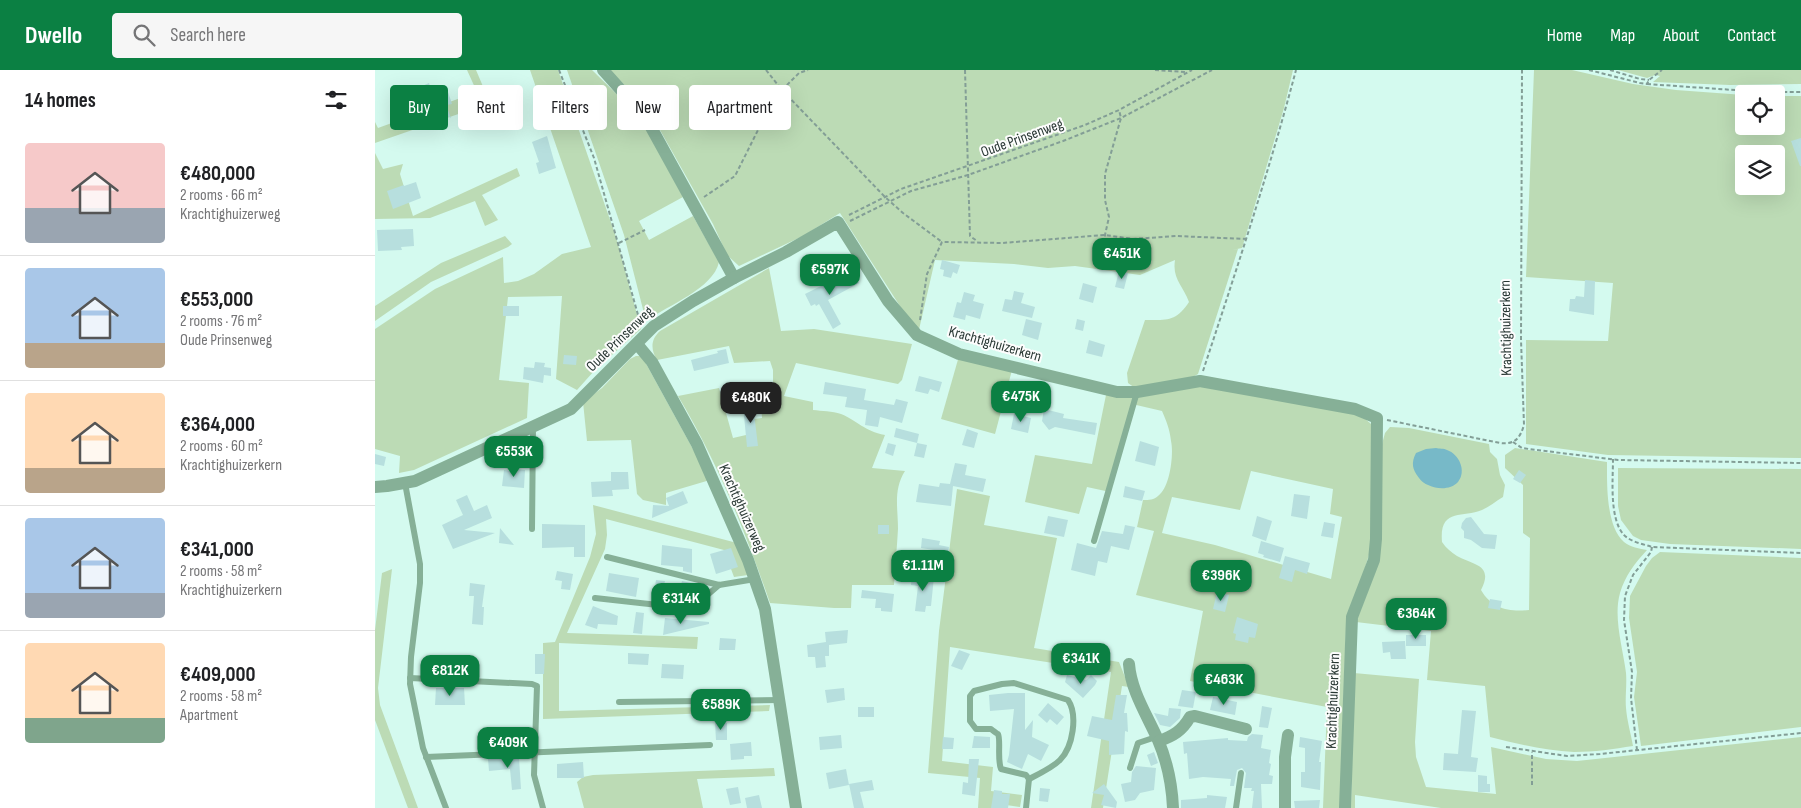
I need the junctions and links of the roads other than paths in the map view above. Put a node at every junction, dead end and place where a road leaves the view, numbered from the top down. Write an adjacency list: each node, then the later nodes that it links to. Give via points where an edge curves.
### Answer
1 (603, 70): 3 (street, via 646,118)
2 (838, 222): 3 (street, Oude Prinsenweg); 5 (street, Krachtighuizerkern, via 888,301 917,335 959,354 1106,390)
3 (734, 278): 4 (street, Oude Prinsenweg, via 672,313)
4 (637, 344): 6 (street, Oude Prinsenweg, via 571,409); 12 (street, Krachtighuizerweg, via 651,362 697,444)
5 (1137, 392): 10 (lane); 35 (street, Krachtighuizerkern, via 1200,381 1355,409 1377,418 1376,539 1374,560 1352,617)
6 (533, 426): 7 (street, Oude Prinsenweg, via 470,457); 9 (lane)
7 (405, 483): 8 (street, Oude Prinsenweg); 16 (lane, via 420,564)
8 (375, 487)
9 (533, 530)
10 (1094, 541)
11 (607, 557): 13 (lane)
12 (755, 579): 13 (lane); 17 (street, Krachtighuizerweg, via 765,609)
13 (719, 585): 14 (lane, via 698,603 685,608)
14 (595, 598)
15 (1129, 664): 21 (street, via 1131,679)
16 (410, 678): 23 (lane, via 535,685 538,688); 24 (lane)
17 (780, 700): 18 (lane); 30 (street, Krachtighuizerweg)
18 (619, 702)
19 (1246, 729): 21 (street, via 1195,716 1175,736)
20 (1289, 735): 34 (street, via 1285,757)
21 (1157, 739): 25 (lane, via 1138,743); 32 (street, via 1169,776)
22 (710, 745): 23 (lane)
23 (535, 751): 24 (lane); 29 (lane, via 534,775)
24 (426, 757): 28 (lane)
25 (1130, 768)
26 (1241, 773): 33 (lane)
27 (1029, 779): 27 (lane, via 1061,760 1070,744 1073,708 1068,700 1014,683 974,691 970,696 970,721 976,729 991,729 998,734 1001,769); 31 (lane)
28 (446, 808)
29 (543, 808)
30 (796, 808)
31 (1026, 808)
32 (1173, 808)
33 (1236, 808)
34 (1285, 808)
35 (1345, 808)

